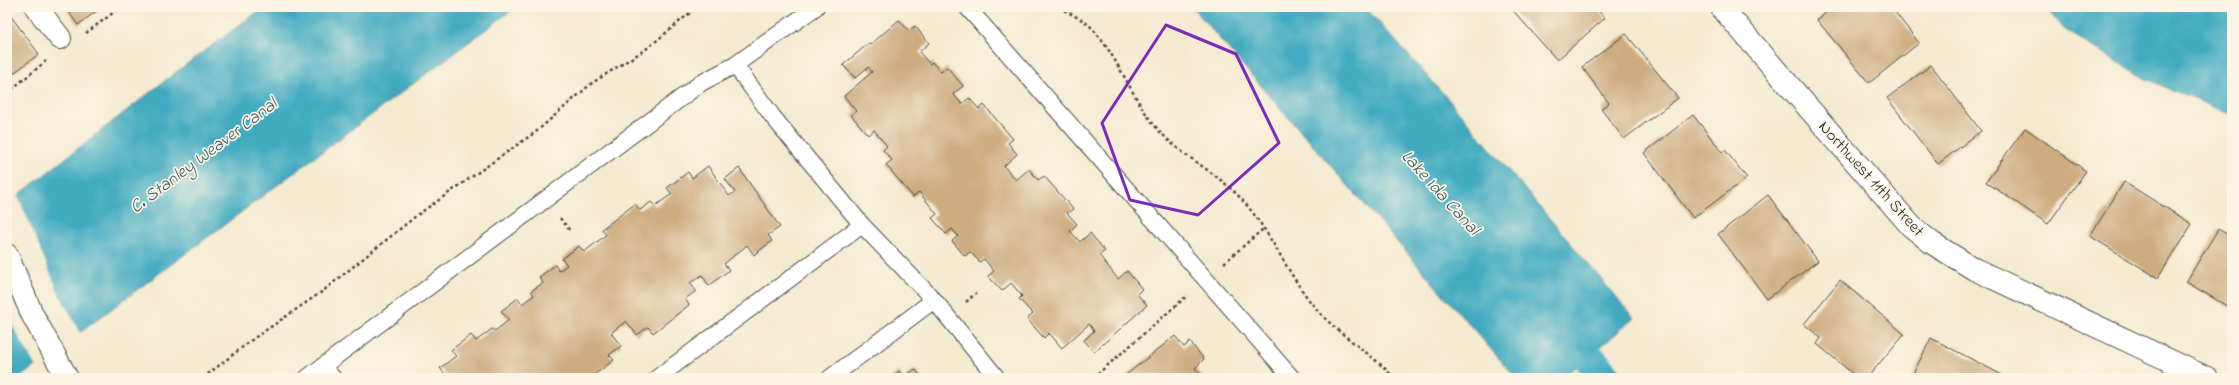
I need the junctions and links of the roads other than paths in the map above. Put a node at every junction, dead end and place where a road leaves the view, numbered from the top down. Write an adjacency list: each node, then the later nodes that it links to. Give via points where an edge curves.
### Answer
1 (36, 7): 5 (street)
2 (816, 7): 6 (lane)
3 (967, 7): 17 (lane)
4 (1721, 7): 18 (street, Northwest 11th Street, via 1912,226 1932,243 1974,268)
5 (60, 38)
6 (735, 65): 7 (lane, via 773,117); 10 (lane, via 701,83)
7 (862, 224): 9 (lane); 14 (lane)
8 (7, 255): 11 (street, via 32,314)
9 (934, 300): 15 (lane); 16 (lane)
10 (323, 366): 12 (lane); 13 (lane)
11 (67, 378)
12 (307, 378)
13 (333, 378)
14 (657, 378)
15 (830, 378)
16 (997, 378)
17 (1292, 378)
18 (2207, 378)

